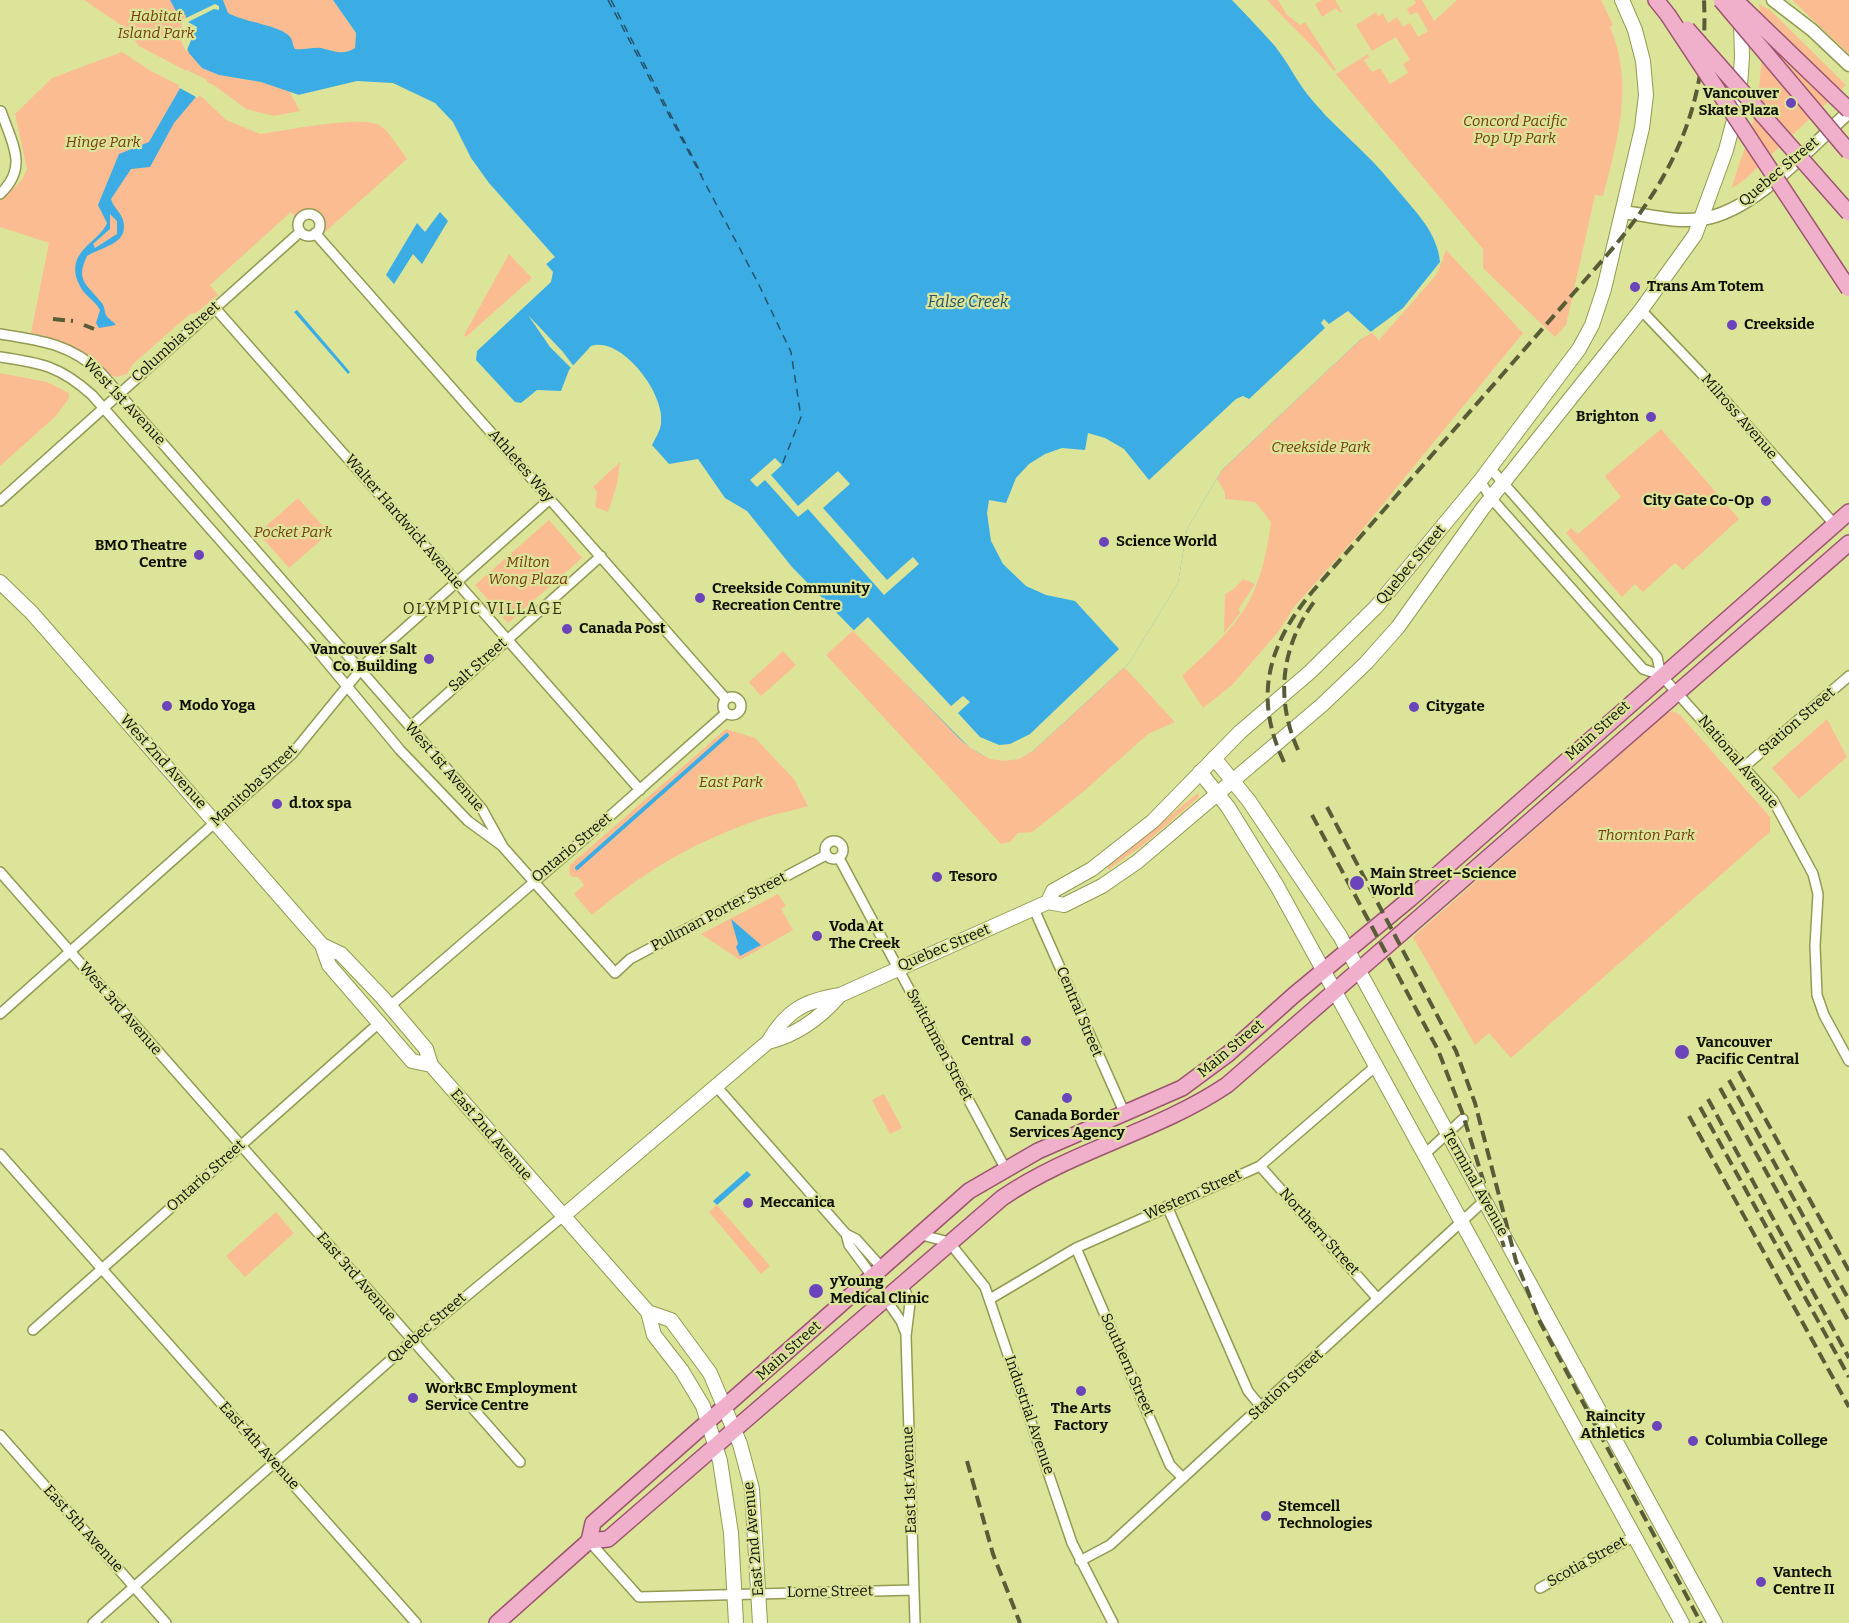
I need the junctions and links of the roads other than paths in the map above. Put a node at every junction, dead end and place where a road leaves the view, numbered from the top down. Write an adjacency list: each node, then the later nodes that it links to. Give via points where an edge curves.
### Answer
1 (1622, 0): 12 (main road, via 1640,46 1646,95)
2 (1656, 0): 6 (main road)
3 (1721, 0): 10 (main road, bridge)
4 (1737, 0): 9 (main road, bridge); 14 (main road, via 1742,37 1738,101 1726,150)
5 (1773, 0): 7 (street)
6 (1668, 15): 13 (main road, bridge, via 1686,28); 17 (main road, bridge)
7 (1849, 65)
8 (1, 111): 11 (street, via 18,160 13,182)
9 (1849, 111): 14 (street, Quebec Street, via 1749,201)
10 (1849, 152)
11 (0, 194)
12 (1622, 212): 14 (street, Quebec Street); 24 (main road, Quebec Street, via 1604,289 1589,331 1563,373)
13 (1849, 213)
14 (1701, 219): 19 (main road, Quebec Street, via 1695,235)
15 (300, 232): 16 (street, via 309,236); 16 (street, via 299,220 310,215 319,223); 18 (street, Columbia Street)
16 (315, 233): 28 (street, Athletes Way)
17 (1849, 289)
18 (215, 308): 22 (street, Columbia Street); 34 (street, Walter Hardwick Avenue)
19 (1641, 310): 26 (main road, Quebec Street); 31 (street, Milross Avenue)
20 (0, 334): 22 (street, West 1st Avenue, via 45,340 73,351)
21 (0, 357): 23 (street, West 1st Avenue, via 53,367 78,382)
22 (119, 393): 23 (street, Columbia Street); 37 (street, West 1st Avenue)
23 (103, 407): 29 (street, Columbia Street); 40 (street, West 1st Avenue)
24 (1490, 468): 25 (main road, Quebec Street); 26 (street, National Avenue)
25 (1480, 481): 27 (street, National Avenue); 45 (main road, Quebec Street, via 1376,607)
26 (1504, 483): 27 (main road, Quebec Street); 38 (street, National Avenue, via 1657,657)
27 (1491, 498): 38 (street, National Avenue, via 1643,669); 48 (main road, Quebec Street, via 1398,627 1366,663)
28 (550, 499): 33 (street, Athletes Way); 34 (street, Manitoba Street)
29 (0, 501)
30 (1849, 512): 31 (main road, Main Street)
31 (1835, 525): 38 (main road, Main Street)
32 (1849, 543): 41 (main road, Main Street)
33 (601, 556): 36 (street, Salt Street); 42 (street, Athletes Way)
34 (456, 581): 36 (street, Walter Hardwick Avenue); 37 (street, Manitoba Street)
35 (0, 582): 51 (main road, West 2nd Avenue, via 32,613)
36 (507, 639): 44 (street, Salt Street); 49 (street, Walter Hardwick Avenue)
37 (360, 671): 40 (street, Manitoba Street); 44 (street, West 1st Avenue)
38 (1661, 675): 41 (street, National Avenue); 61 (main road, Main Street)
39 (1849, 676): 46 (street, Station Street)
40 (346, 688): 51 (street, Manitoba Street, via 292,754); 52 (street, West 1st Avenue, via 468,821)
41 (1677, 691): 46 (street, National Avenue); 63 (main road, Main Street)
42 (726, 699): 43 (street); 43 (street, via 735,698 740,707 735,714)
43 (726, 713): 49 (street, Ontario Street)
44 (410, 727): 52 (street, West 1st Avenue, via 482,808)
45 (1214, 758): 47 (main road, Quebec Street); 48 (main road, Terminal Avenue)
46 (1744, 767): 69 (street, National Avenue, via 1773,800 1813,874 1818,894 1817,995)
47 (1200, 772): 50 (main road, Terminal Avenue); 57 (main road, Quebec Street, via 1131,840 1053,891)
48 (1233, 781): 50 (main road, Quebec Street); 61 (main road, Terminal Avenue)
49 (640, 790): 56 (street, Ontario Street)
50 (1217, 794): 57 (main road, Quebec Street, via 1112,880 1064,905); 64 (main road, Terminal Avenue, via 1277,886)
51 (216, 822): 59 (main road, West 2nd Avenue); 60 (street, Manitoba Street)
52 (503, 847): 56 (street)
53 (826, 855): 54 (street); 54 (street, via 828,844 838,842 843,849); 56 (street, Pullman Porter Street, via 630,959 615,973)
54 (839, 858): 62 (street, Switchmen Street)
55 (0, 872): 60 (street, West 3rd Avenue)
56 (533, 881): 66 (street, Ontario Street)
57 (1048, 902): 58 (main road, Quebec Street)
58 (1034, 909): 62 (main road, Quebec Street); 73 (street, Central Street)
59 (322, 945): 66 (main road, West 2nd Avenue, via 342,954); 68 (main road, West 2nd Avenue, via 329,964)
60 (69, 951): 67 (street, Manitoba Street); 76 (street, West 3rd Avenue)
61 (1348, 951): 63 (main road, Terminal Avenue); 64 (main road, Main Street)
62 (899, 968): 72 (main road, Quebec Street, via 840,995 816,1018 786,1038 768,1042); 80 (street, Switchmen Street)
63 (1359, 970): 65 (main road, Main Street); 75 (main road, Terminal Avenue)
64 (1324, 971): 65 (main road, Terminal Avenue); 73 (main road, Main Street, via 1198,1078)
65 (1334, 991): 71 (main road, Terminal Avenue); 86 (main road, Main Street, via 1207,1098 1018,1187)
66 (390, 1006): 70 (main road, East 2nd Avenue, via 426,1048)
67 (0, 1014)
68 (379, 1023): 70 (main road, East 2nd Avenue, via 412,1061); 76 (street, Ontario Street)
69 (1849, 1061)
70 (430, 1065): 83 (main road, East 2nd Avenue)
71 (1377, 1065): 77 (main road, Terminal Avenue); 79 (street, Western Street)
72 (716, 1086): 83 (main road, Quebec Street); 89 (street, via 846,1234 855,1239)
73 (1125, 1114): 80 (main road, Main Street)
74 (1463, 1119): 75 (street)
75 (1448, 1133): 77 (street); 81 (main road, Terminal Avenue)
76 (240, 1145): 88 (street, Ontario Street); 97 (street, East 3rd Avenue)
77 (1426, 1153): 84 (main road, Terminal Avenue)
78 (0, 1154): 88 (street, East 4th Avenue)
79 (1260, 1166): 82 (street, Western Street); 93 (street, Northern Street)
80 (1005, 1168): 85 (main road, Main Street, via 969,1191)
81 (1485, 1200): 84 (street, Station Street); 124 (main road, Terminal Avenue)
82 (1167, 1206): 87 (street, Western Street); 99 (street, via 1248,1391)
83 (562, 1217): 94 (main road, East 2nd Avenue); 97 (street, Quebec Street)
84 (1462, 1221): 93 (street, Station Street); 107 (main road, Terminal Avenue)
85 (918, 1234): 86 (street); 89 (main road, Main Street)
86 (949, 1242): 90 (main road, Main Street); 92 (street, Industrial Avenue, via 978,1276)
87 (1076, 1248): 92 (street, Western Street); 106 (street, Southern Street, via 1170,1464)
88 (101, 1269): 95 (street, Ontario Street); 104 (street, East 4th Avenue)
89 (877, 1272): 98 (main road, Main Street)
90 (902, 1283): 91 (main road, Main Street); 96 (street, East 1st Avenue, via 910,1303)
91 (885, 1298): 96 (street, East 1st Avenue); 101 (main road, Main Street)
92 (990, 1299): 109 (street, Industrial Avenue)
93 (1378, 1299): 99 (street, Station Street)
94 (648, 1312): 98 (main road, East 2nd Avenue, via 671,1320 710,1373); 100 (main road, East 2nd Avenue, via 654,1335 682,1371)
95 (33, 1330)
96 (906, 1336): 112 (street, East 1st Avenue)
97 (412, 1341): 104 (street, Quebec Street); 105 (street, East 3rd Avenue)
98 (726, 1407): 100 (main road, Main Street); 101 (main road, East 2nd Avenue)
99 (1262, 1408): 106 (street, Station Street)
100 (708, 1422): 103 (main road, East 2nd Avenue); 108 (main road, Main Street, via 593,1523)
101 (735, 1430): 103 (main road, Main Street); 113 (main road, East 2nd Avenue, via 752,1490)
102 (0, 1435): 110 (street, East 5th Avenue)
103 (716, 1446): 108 (main road, Main Street, via 608,1539); 114 (main road, East 2nd Avenue, via 728,1500)
104 (274, 1462): 110 (street, Quebec Street); 117 (street, East 4th Avenue)
105 (520, 1462)
106 (1183, 1478): 109 (street, Station Street, via 1110,1545)
107 (1635, 1536): 111 (street, Scotia Street); 123 (main road, Terminal Avenue)
108 (589, 1541): 114 (street, Lorne Street, via 639,1597); 118 (main road, Main Street)
109 (1080, 1561): 122 (street, Industrial Avenue)
110 (134, 1586): 115 (street, Quebec Street); 116 (street, East 5th Avenue)
111 (1540, 1588)
112 (914, 1590): 113 (street, Lorne Street); 121 (street, East 1st Avenue)
113 (760, 1593): 114 (street, Lorne Street); 120 (main road, East 2nd Avenue)
114 (734, 1595): 119 (main road, East 2nd Avenue)
115 (93, 1623)
116 (166, 1623)
117 (416, 1623)
118 (497, 1623)
119 (736, 1623)
120 (760, 1623)
121 (915, 1623)
122 (1113, 1623)
123 (1682, 1623)
124 (1714, 1623)

